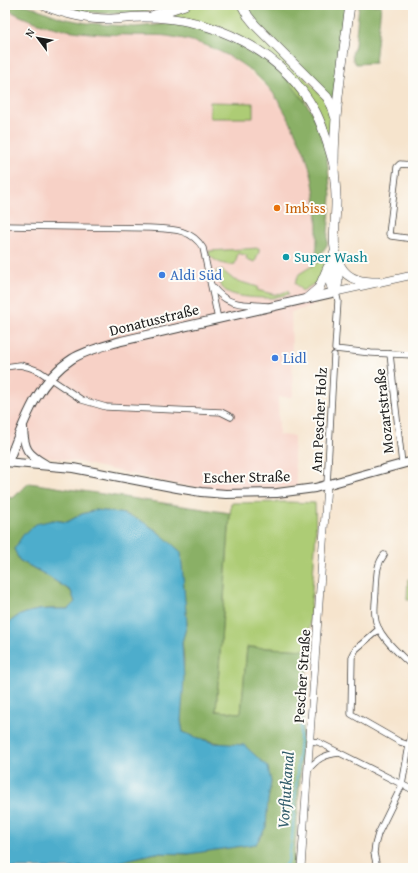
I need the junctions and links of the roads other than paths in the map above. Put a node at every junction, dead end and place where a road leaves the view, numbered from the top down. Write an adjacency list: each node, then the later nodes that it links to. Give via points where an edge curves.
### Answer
1 (43, 5): 5 (highway, via 65,13 95,18)
2 (185, 5): 5 (highway)
3 (242, 5): 6 (highway, via 256,26 327,97)
4 (350, 5): 6 (highway)
5 (144, 17): 8 (highway, via 179,20 212,28 238,39 272,61 293,81 315,111)
6 (336, 121): 8 (highway)
7 (413, 152): 9 (street)
8 (334, 165): 12 (highway)
9 (412, 165): 11 (street, via 400,164 397,167 389,234)
10 (5, 226): 16 (street, via 166,228 184,231 203,248)
11 (413, 238)
12 (335, 249): 13 (highway); 17 (highway, via 330,282); 18 (highway, via 321,284 316,292)
13 (338, 262): 15 (highway, via 343,270 359,281); 17 (highway)
14 (413, 275): 15 (street, Donatusstraße)
15 (378, 282): 17 (street, Donatusstraße)
16 (212, 286): 19 (street, Donatusstraße, via 222,297 234,302); 20 (street)
17 (336, 292): 18 (main road, Donatusstraße); 21 (street, Am Pescher Holz, via 338,306)
18 (306, 299): 19 (main road, Donatusstraße)
19 (274, 306): 20 (main road, Donatusstraße)
20 (218, 319): 25 (main road, Donatusstraße, via 93,350 74,358)
21 (335, 352): 22 (street); 32 (street, Am Pescher Holz)
22 (390, 354): 23 (street); 30 (street, Mozartstraße)
23 (413, 355)
24 (5, 367): 25 (street, via 28,367)
25 (49, 379): 26 (street, via 93,405 221,412); 27 (main road, Donatusstraße, via 38,394)
26 (231, 417)
27 (23, 425): 29 (main road, Donatusstraße); 31 (main road, via 26,448 32,457)
28 (413, 461): 30 (main road, Escher Straße)
29 (6, 462): 31 (main road, Escher Straße)
30 (402, 464): 32 (main road, Escher Straße)
31 (48, 466): 32 (main road, Escher Straße, via 73,468 220,494 277,492)
32 (328, 485): 37 (street, Pescher Straße)
33 (384, 555): 34 (street, via 377,568 375,615)
34 (379, 629): 35 (street); 38 (street, via 356,649 352,657 351,714)
35 (413, 667)
36 (413, 723): 38 (street)
37 (310, 741): 39 (street, via 318,742); 40 (street, Pescher Straße)
38 (409, 745): 41 (street)
39 (339, 753): 40 (street, via 328,754 316,760); 41 (street)
40 (308, 770): 43 (street, Pescher Straße)
41 (402, 785): 42 (street); 44 (street, via 378,834 374,853)
42 (413, 790)
43 (301, 868)
44 (377, 868)

